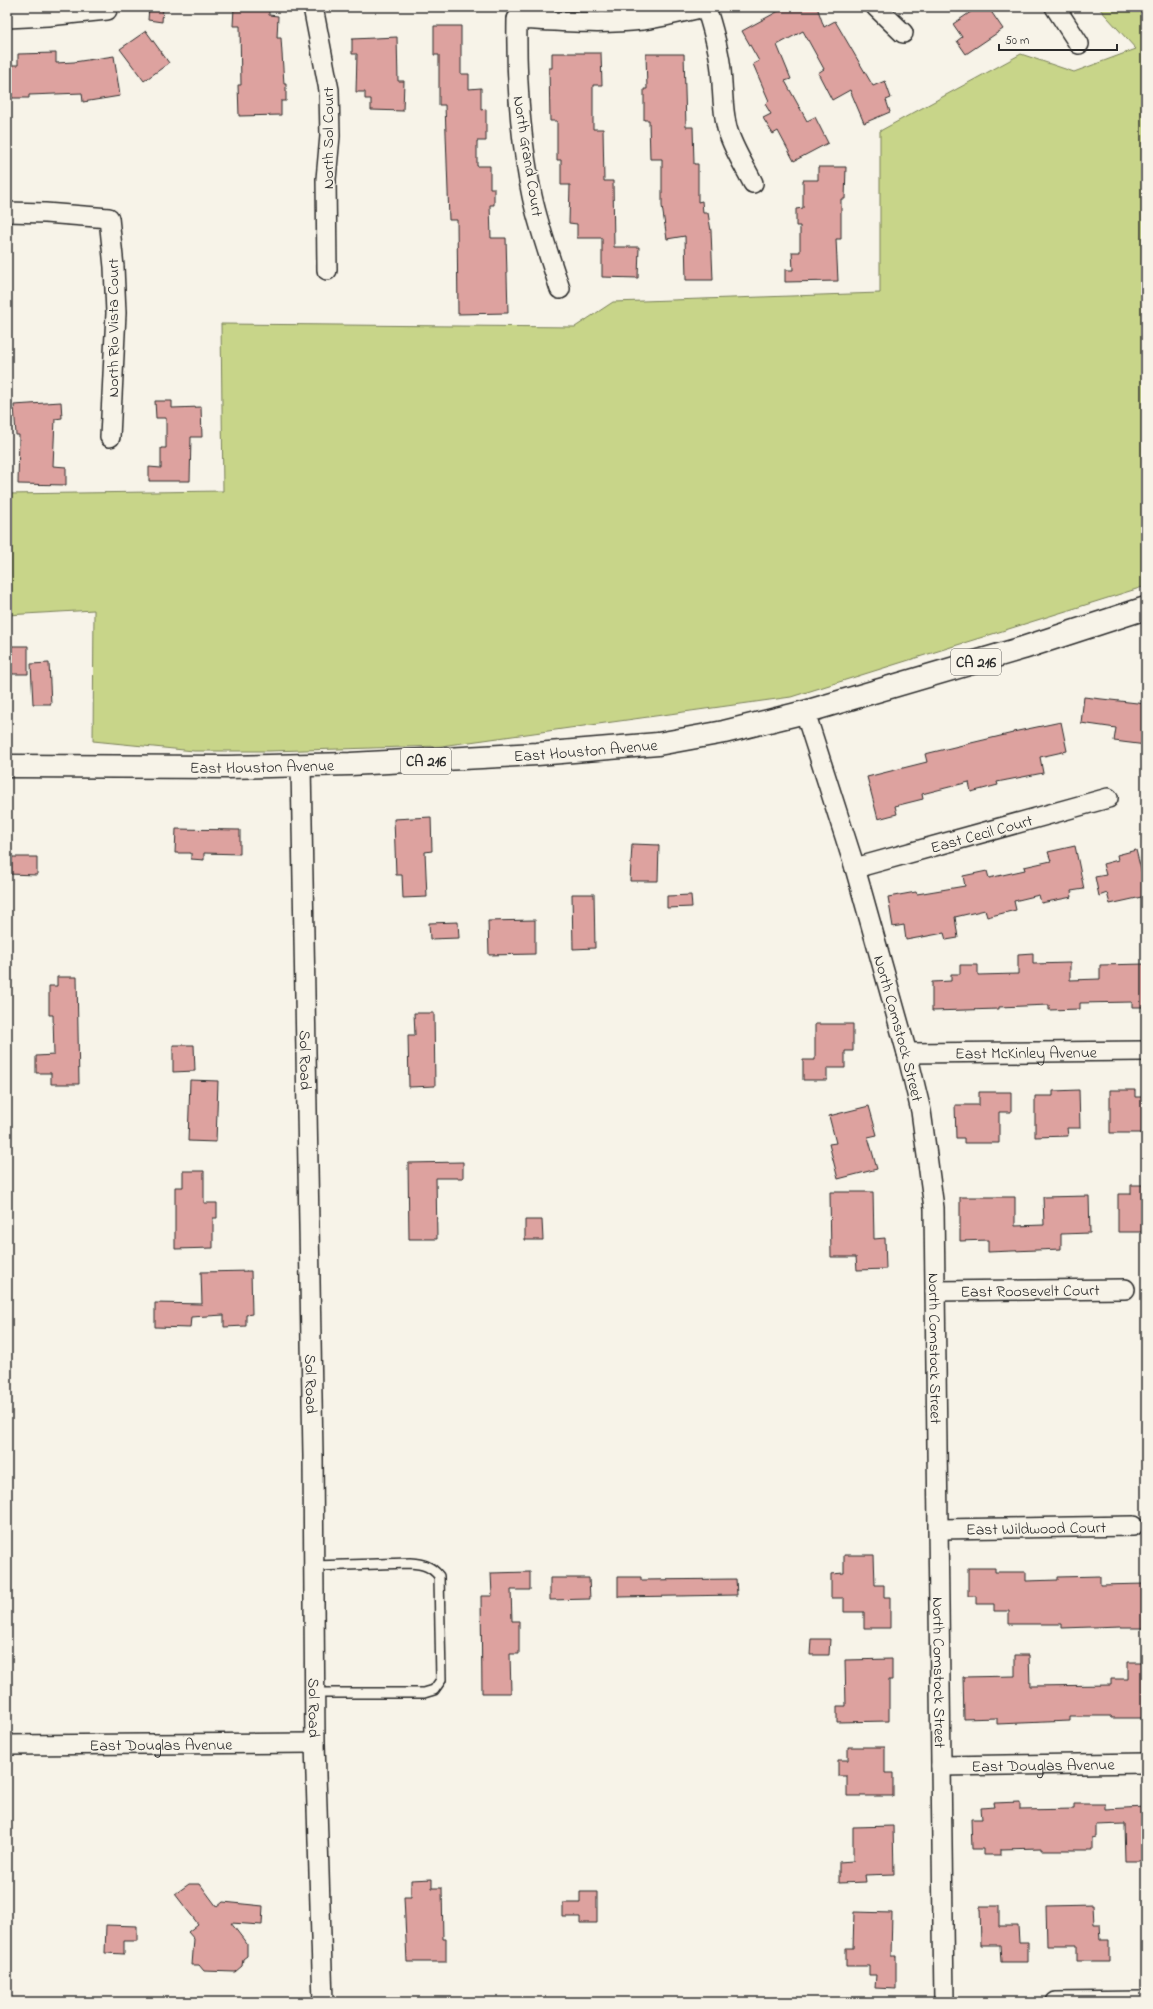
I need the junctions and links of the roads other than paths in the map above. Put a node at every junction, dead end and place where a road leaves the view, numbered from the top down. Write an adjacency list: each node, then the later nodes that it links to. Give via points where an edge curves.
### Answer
1 (313, 7): 11 (street, North Sol Court, via 328,90 330,136 326,179)
2 (705, 7): 9 (street, via 720,63 727,129); 12 (street, North Grand Court, via 640,20 583,23 517,19 516,61 525,154 541,232)
3 (876, 7): 7 (street)
4 (1055, 7): 8 (street)
5 (108, 8): 6 (street, via 48,16)
6 (7, 18)
7 (903, 33)
8 (1079, 44)
9 (753, 183)
10 (7, 212): 13 (street, North Rio Vista Court, via 109,218 116,313)
11 (327, 270)
12 (560, 289)
13 (110, 437)
14 (1146, 608): 15 (main road, East Houston Avenue / CA 216, via 1023,648)
15 (805, 712): 16 (main road, East Houston Avenue / CA 216, via 706,736 624,748); 19 (street, North Comstock Street)
16 (300, 765): 17 (main road, East Houston Avenue / CA 216); 26 (street, Sol Road)
17 (7, 766)
18 (1108, 798): 19 (street, East Cecil Court)
19 (855, 868): 21 (street, North Comstock Street)
20 (1146, 1051): 21 (street, East McKinley Avenue)
21 (907, 1053): 23 (street, North Comstock Street, via 921,1111 930,1166 934,1208)
22 (1125, 1289): 23 (street, East Roosevelt Court)
23 (935, 1290): 25 (street, North Comstock Street)
24 (1133, 1526): 25 (street, East Wildwood Court)
25 (939, 1529): 31 (street, North Comstock Street)
26 (314, 1566): 27 (street, Sol Road); 27 (lane, via 410,1562 424,1564 433,1569 439,1576 440,1672 440,1680 434,1690 424,1693)
27 (315, 1693): 28 (street, Sol Road)
28 (315, 1744): 29 (street, East Douglas Avenue); 33 (street, Sol Road)
29 (7, 1745)
30 (1146, 1763): 31 (street, East Douglas Avenue)
31 (941, 1766): 34 (street, North Comstock Street)
32 (1145, 2001): 35 (street)
33 (323, 2002)
34 (944, 2002)
35 (1055, 2002)

